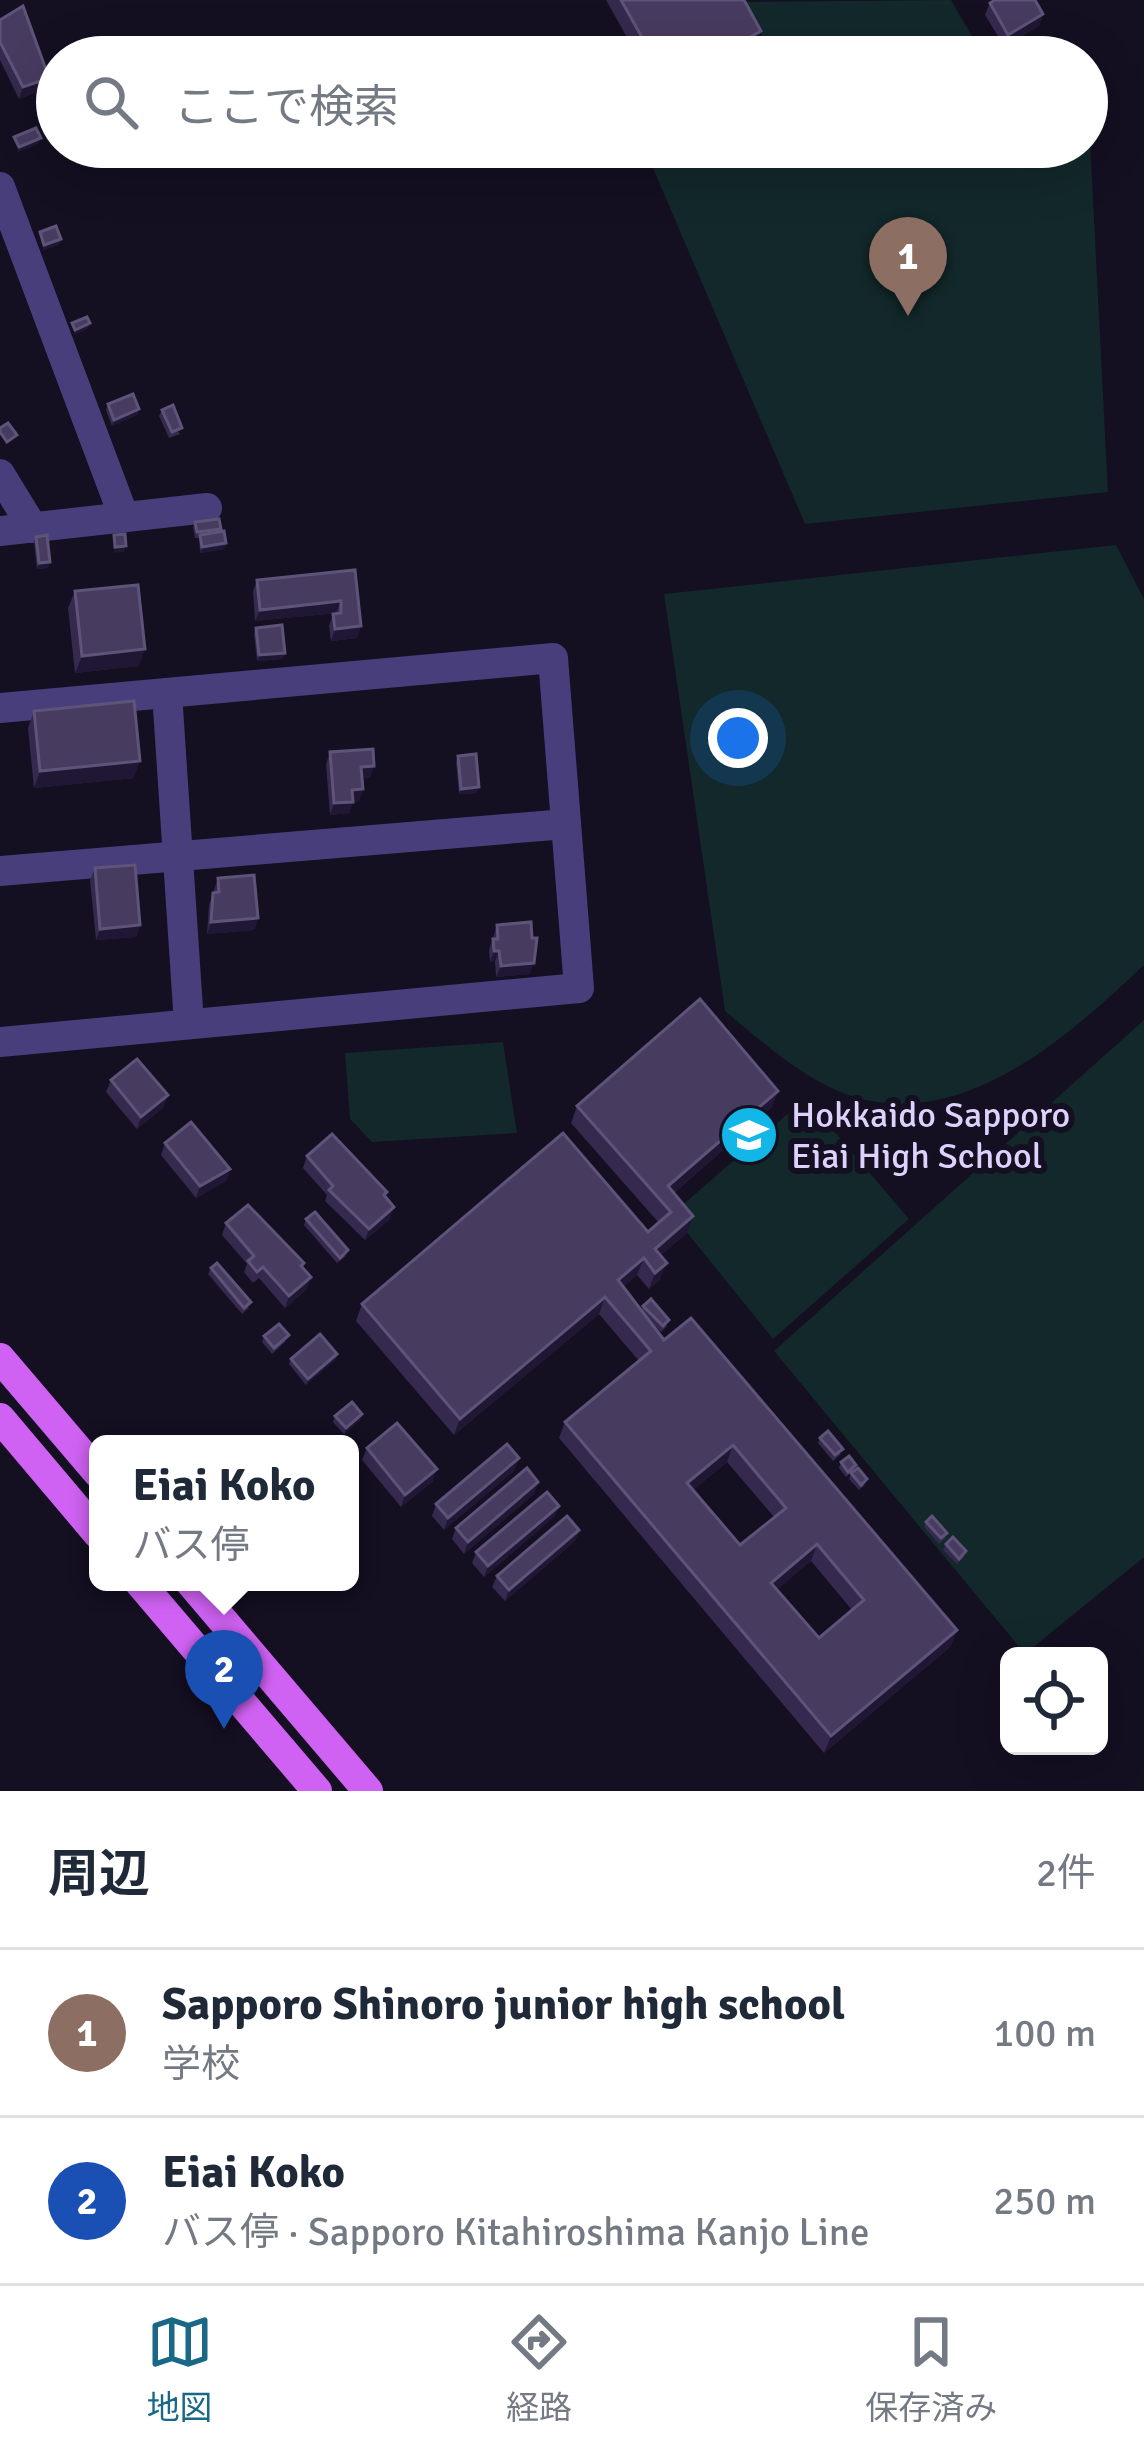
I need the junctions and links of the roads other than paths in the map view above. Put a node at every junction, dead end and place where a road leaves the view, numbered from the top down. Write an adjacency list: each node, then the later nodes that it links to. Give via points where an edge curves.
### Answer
1 (0, 187): 4 (street)
2 (0, 474): 5 (street)
3 (207, 508): 4 (street)
4 (124, 517): 5 (street)
5 (32, 527): 6 (street)
6 (0, 531)
7 (167, 692): 8 (street); 9 (street, via 553,658); 10 (street)
8 (0, 708)
9 (566, 824): 10 (street); 12 (street, via 579,988)
10 (178, 854): 11 (street); 12 (street)
11 (0, 871)
12 (189, 1024): 13 (street)
13 (0, 1042)
14 (0, 1358): 16 (main road)
15 (0, 1418): 17 (main road)
16 (89, 1462)
17 (89, 1523)
18 (147, 1591): 20 (main road)
19 (198, 1591): 21 (main road)
20 (317, 1791)
21 (368, 1791)

